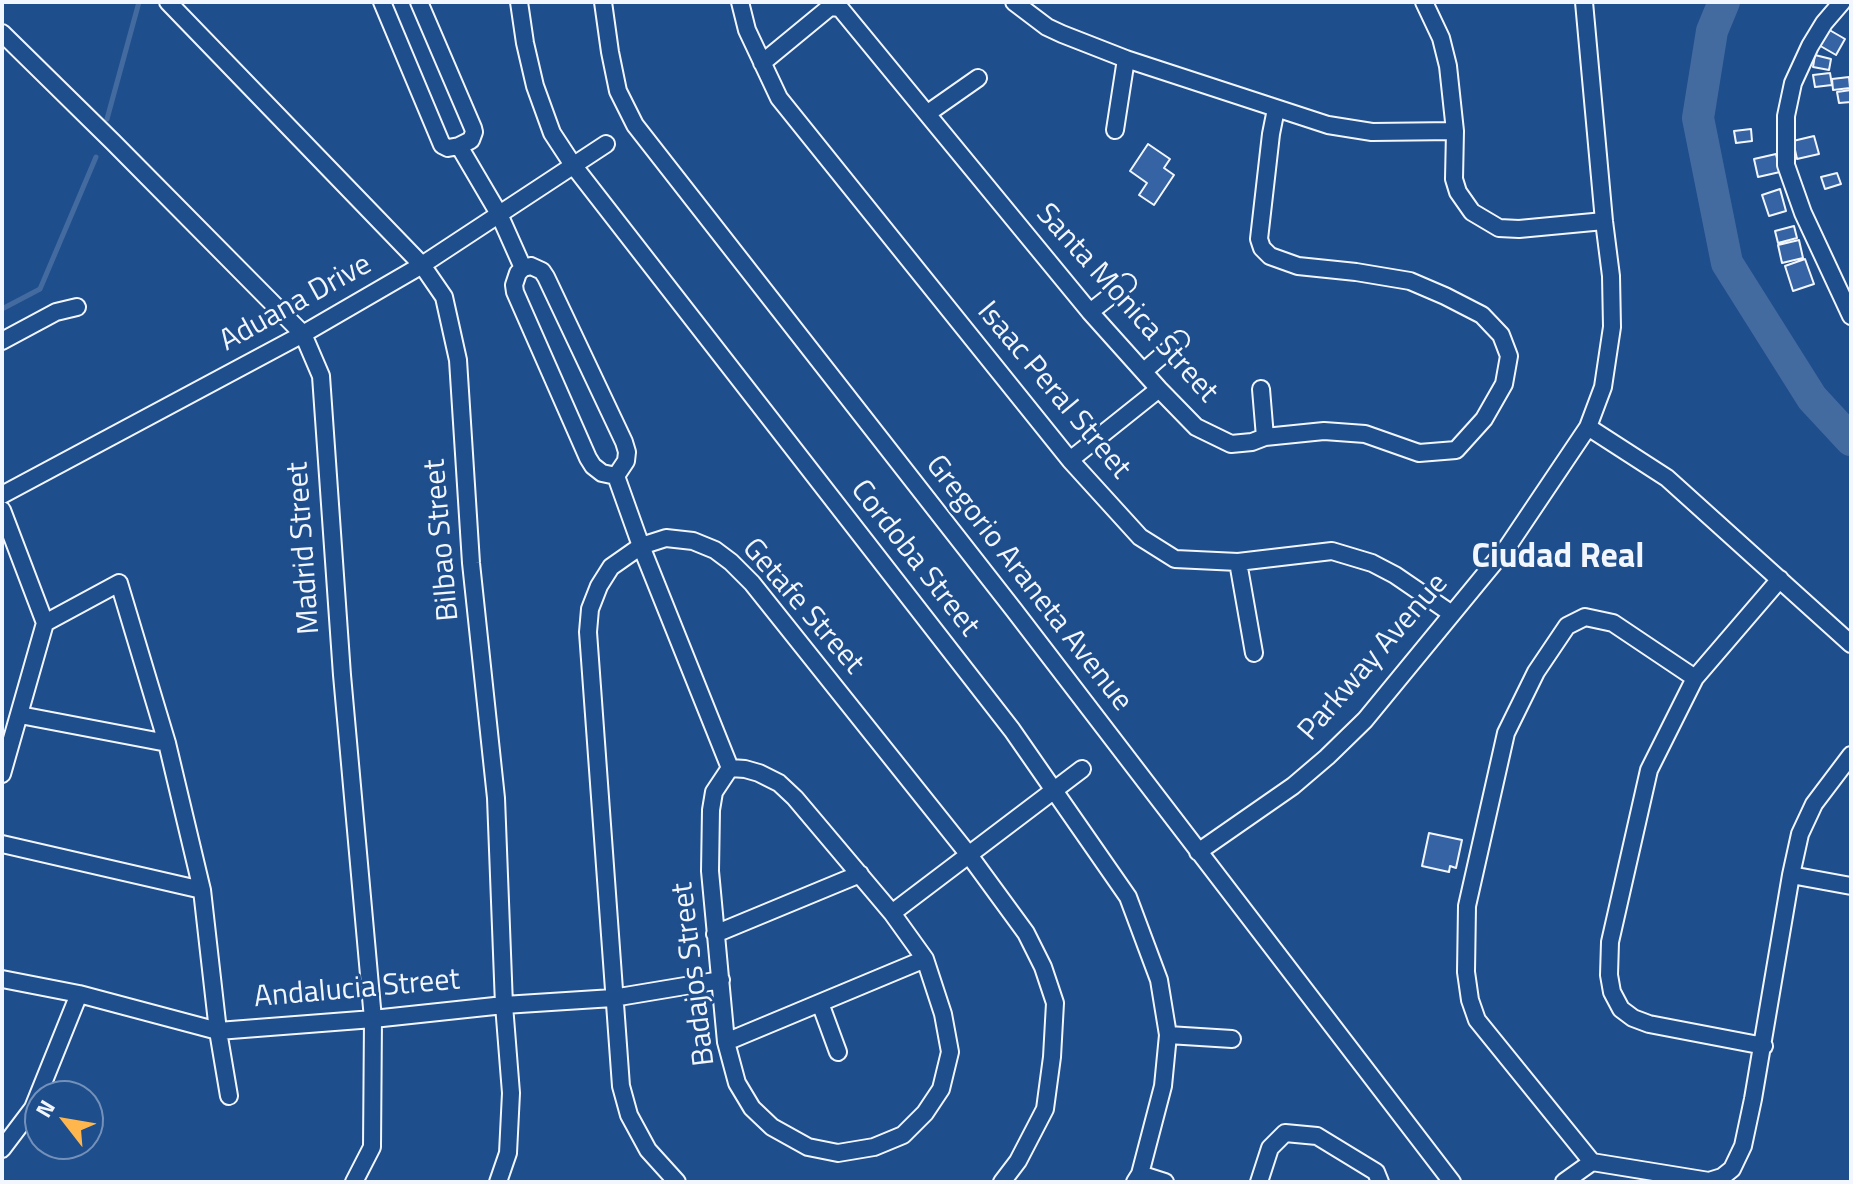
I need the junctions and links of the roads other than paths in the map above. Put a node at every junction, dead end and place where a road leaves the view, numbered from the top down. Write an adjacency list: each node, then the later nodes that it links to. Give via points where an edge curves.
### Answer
1 (168, 2): 24 (street, Bilbao Street)
2 (382, 2): 20 (street, via 442,145)
3 (419, 2): 20 (street, via 473,128 471,140)
4 (519, 2): 21 (street, Cordoba Street, via 535,86 552,133)
5 (603, 2): 58 (street, Gregorio Araneta Avenue, via 618,91 635,125)
6 (740, 2): 13 (street, Isaac Peral Street)
7 (1014, 2): 12 (street, via 1047,27)
8 (1424, 2): 18 (street, via 1448,66)
9 (1584, 2): 23 (street, Parkway Avenue)
10 (1842, 2): 29 (street, via 1810,46 1793,83 1786,116 1786,165)
11 (2, 33): 30 (street, Madrid Street)
12 (1126, 59): 15 (street); 17 (street)
13 (762, 63): 16 (street, Santa Monica Street, via 830,7 840,8); 38 (street, Isaac Peral Street, via 779,98)
14 (978, 78): 16 (street)
15 (1276, 109): 18 (street, via 1372,132); 37 (street, Santa Monica Street, via 1262,248 1291,264 1410,281 1445,296 1482,315 1501,335 1509,356 1504,384 1484,419 1456,450 1419,453 1365,434)
16 (928, 113): 28 (street, Santa Monica Street)
17 (1115, 130)
18 (1455, 131): 23 (street, via 1454,179 1472,212 1499,228)
19 (606, 144): 21 (street, Aduana Drive)
20 (459, 146): 22 (street)
21 (573, 165): 22 (street, Aduana Drive); 56 (street, Cordoba Street)
22 (499, 214): 24 (street, Aduana Drive); 25 (street)
23 (1604, 221): 36 (street, Parkway Avenue, via 1612,327 1603,387)
24 (422, 265): 30 (street, Aduana Drive); 72 (street, Bilbao Street, via 444,297 458,360 471,563 496,798)
25 (523, 268): 39 (street, via 515,278 515,292 588,458 602,473); 39 (street, via 537,268 546,277 624,442 626,461)
26 (1127, 283): 28 (street)
27 (77, 307): 32 (street, via 56,312)
28 (1090, 312): 33 (street, Santa Monica Street)
29 (1851, 316)
30 (303, 334): 40 (street, Aduana Drive); 73 (street, Madrid Street, via 321,376)
31 (1180, 340): 33 (street)
32 (2, 341)
33 (1144, 371): 34 (street, Santa Monica Street)
34 (1159, 389): 37 (street, Santa Monica Street, via 1196,427 1231,444); 38 (street)
35 (1261, 389): 37 (street)
36 (1588, 427): 44 (street, via 1667,478); 45 (street, Parkway Avenue, via 1508,546)
37 (1265, 437)
38 (1070, 460): 43 (street, Isaac Peral Street, via 1140,537 1175,559)
39 (616, 476): 42 (street)
40 (2, 495)
41 (2, 510): 46 (street)
42 (641, 546): 53 (street); 59 (street, Getafe Street, via 666,538 693,541 731,562); 70 (street, Getafe Street, via 611,567 599,586 588,632)
43 (1238, 562): 45 (street, Isaac Peral Street, via 1332,551 1395,575); 48 (street)
44 (1780, 579): 47 (street); 49 (street)
45 (1452, 614): 58 (street, Parkway Avenue, via 1365,720 1327,757)
46 (45, 623): 50 (street); 51 (street, via 119,583)
47 (1851, 644)
48 (1254, 653)
49 (1695, 678): 78 (street, via 1649,770 1610,942 1612,992 1621,1009 1649,1024); 82 (street, via 1613,623 1585,617 1567,626 1536,672 1506,733 1467,906 1466,972 1477,1020)
50 (20, 715): 51 (street); 55 (street)
51 (167, 743): 63 (street)
52 (1851, 755): 61 (street, via 1814,804 1800,834)
53 (730, 768): 60 (street, Badajos Street, via 779,783); 65 (street, Badajos Street, via 714,792 711,810)
54 (1082, 769): 56 (street)
55 (2, 774)
56 (1055, 790): 59 (street); 75 (street, Cordoba Street, via 1128,897 1159,980)
57 (2, 844): 63 (street)
58 (1198, 852): 91 (street, Gregorio Araneta Avenue)
59 (969, 855): 64 (street); 87 (street, Getafe Street, via 1026,933 1055,1003 1045,1109)
60 (860, 874): 64 (street, Badajos Street); 65 (street)
61 (1791, 875): 62 (street); 78 (street)
62 (1851, 886)
63 (202, 890): 74 (street)
64 (892, 913): 66 (street, Badajos Street)
65 (715, 934): 68 (street, Badajos Street)
66 (925, 959): 71 (street); 77 (street, Badajos Street, via 950,1052 941,1089 903,1135 838,1153 808,1147 772,1127 752,1108 737,1083)
67 (2, 979): 69 (street, Andalucia Street)
68 (721, 980): 70 (street, Andalucia Street); 77 (street, Badajos Street)
69 (79, 994): 74 (street, Andalucia Street); 81 (street, via 33,1108)
70 (613, 998): 72 (street, Andalucia Street); 86 (street, Getafe Street, via 629,1115 648,1150)
71 (820, 1003): 77 (street); 79 (street)
72 (504, 1005): 73 (street, Andalucia Street); 85 (street, Bilbao Street, via 511,1093 508,1153)
73 (373, 1019): 74 (street, Andalucia Street); 84 (street, Madrid Street, via 372,1147)
74 (218, 1031): 80 (street)
75 (1168, 1035): 76 (street); 83 (street, Cordoba Street, via 1163,1086)
76 (1232, 1039)
77 (726, 1042)
78 (1764, 1046): 82 (street, via 1743,1146 1722,1177 1709,1181)
79 (838, 1052)
80 (229, 1096)
81 (2, 1149)
82 (1592, 1162): 92 (street)
83 (1137, 1178): 88 (street)
84 (354, 1182)
85 (498, 1182)
86 (677, 1182)
87 (1002, 1182)
88 (1165, 1182)
89 (1259, 1182): 90 (street, via 1270,1148 1285,1133 1317,1136 1376,1172)
90 (1380, 1182)
91 (1452, 1182)
92 (1564, 1182)

